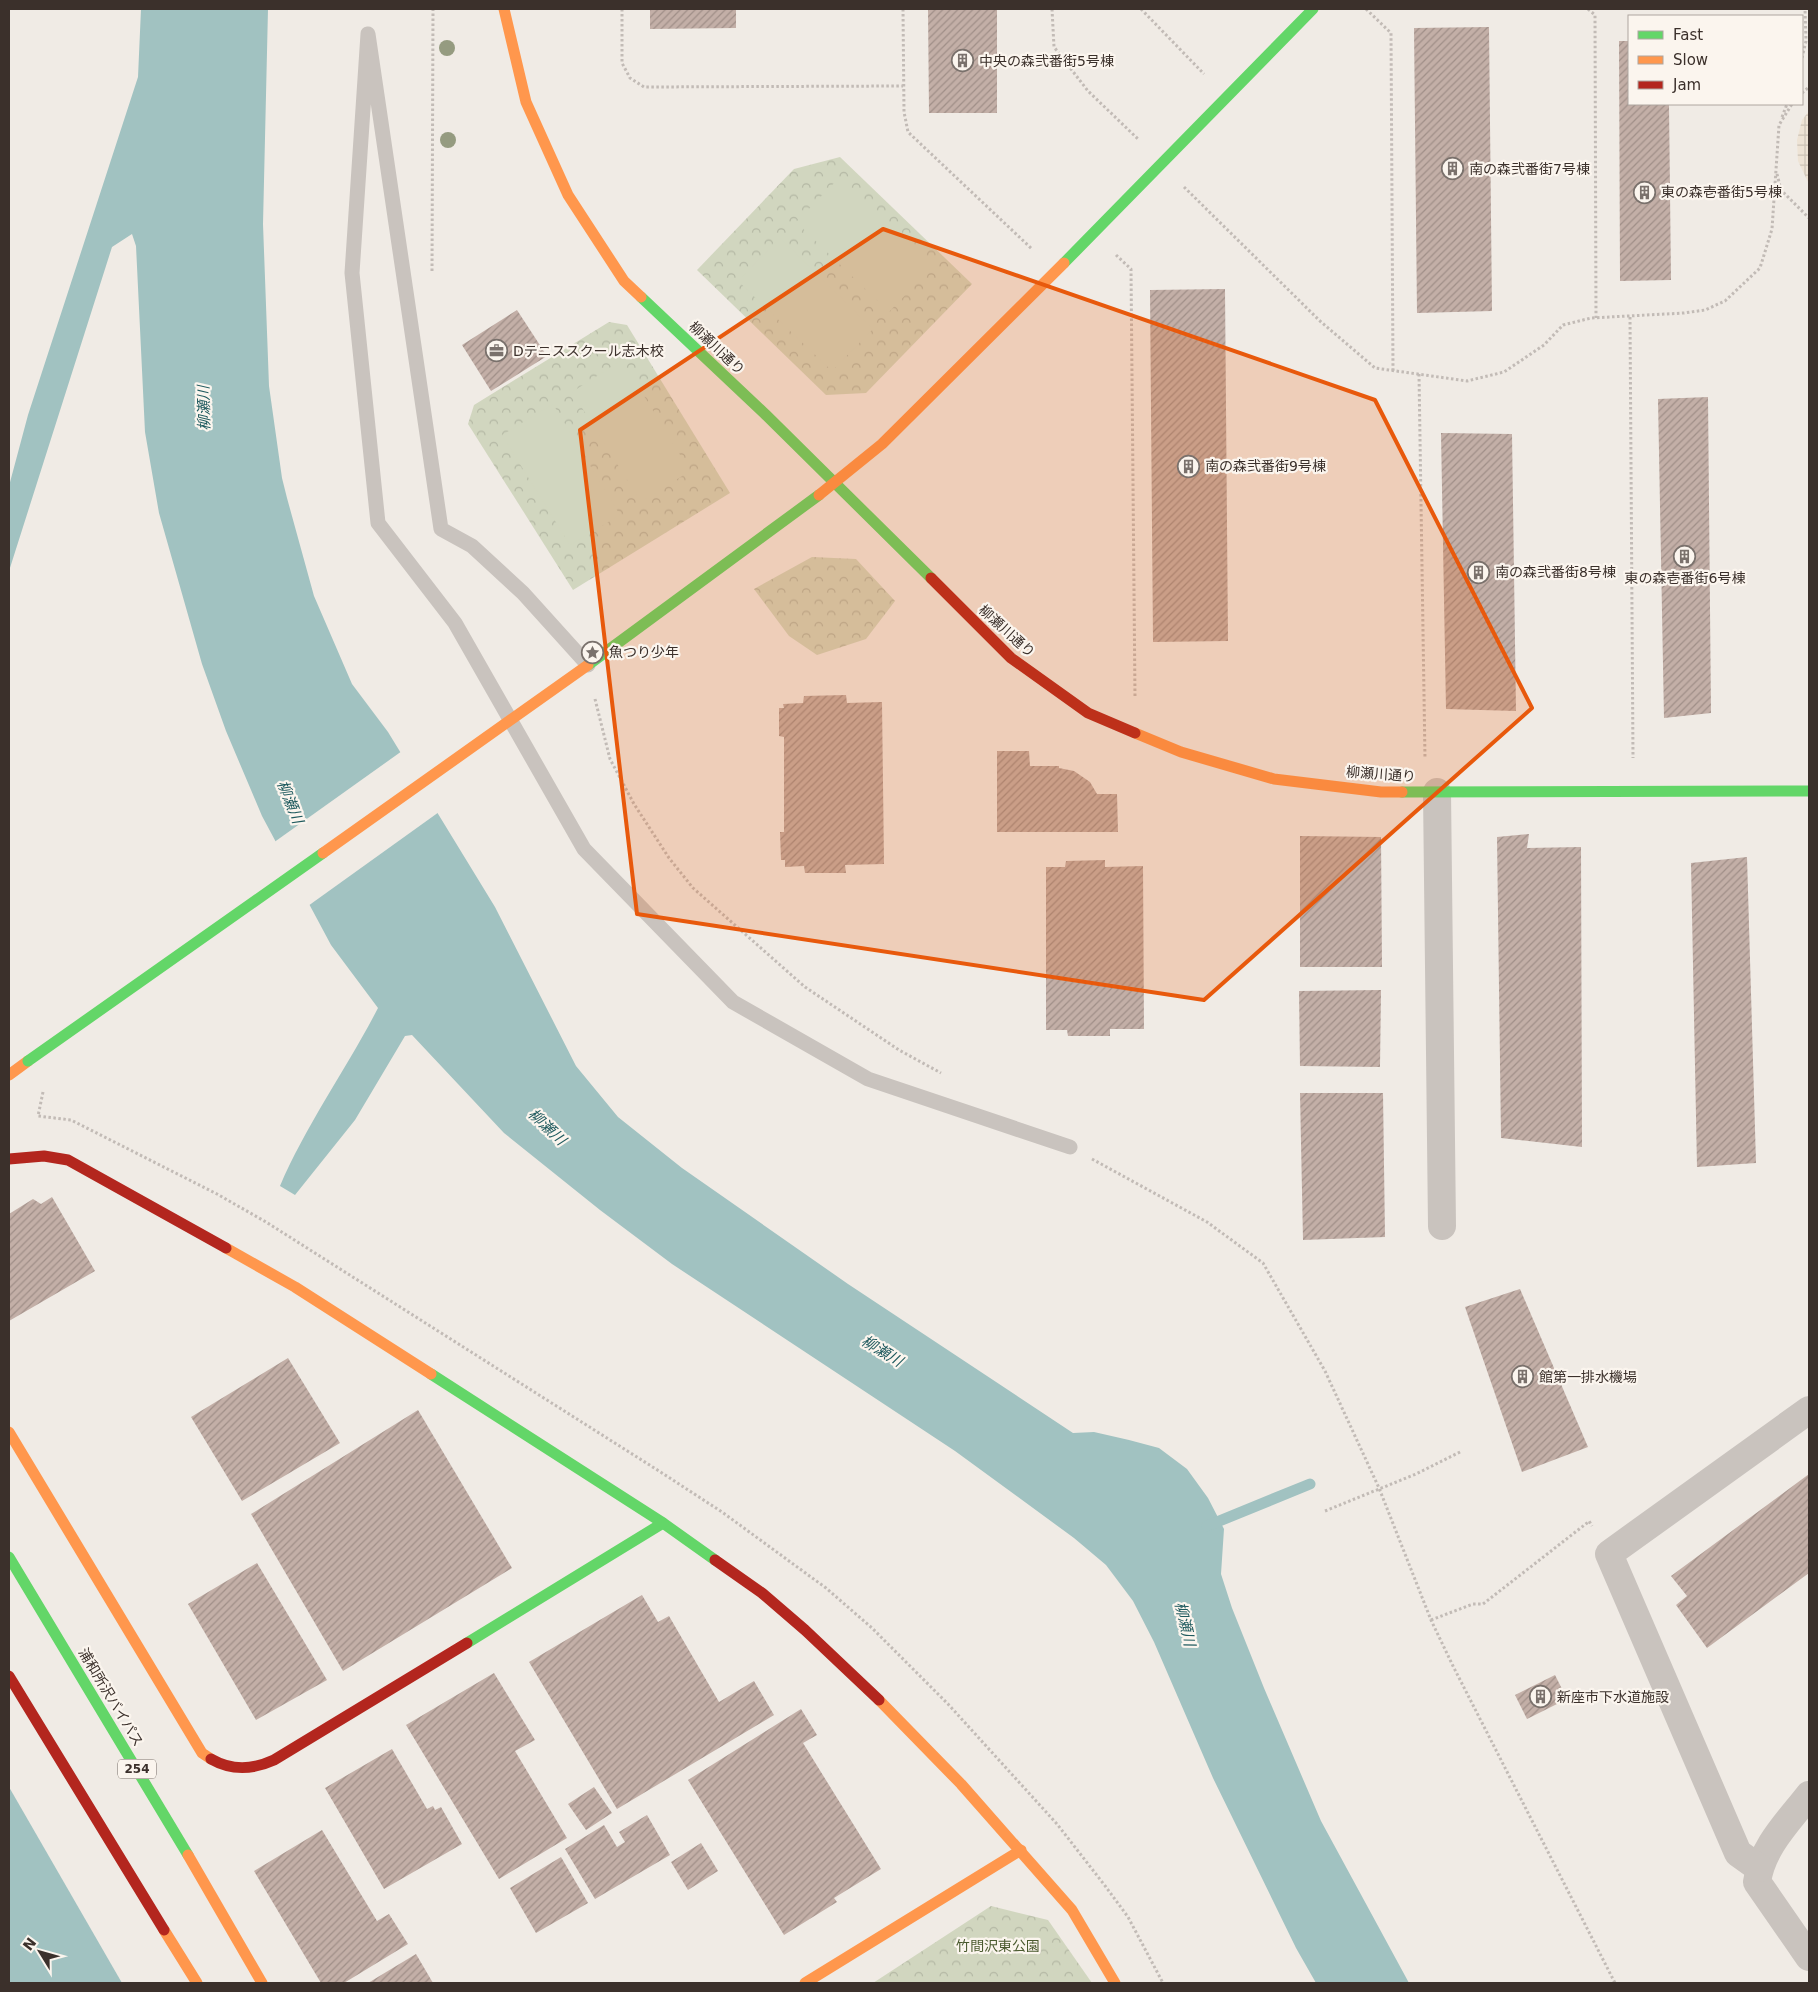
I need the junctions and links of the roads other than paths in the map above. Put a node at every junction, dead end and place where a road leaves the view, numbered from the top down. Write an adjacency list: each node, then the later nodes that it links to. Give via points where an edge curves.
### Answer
1 (504, 9): 3 (main road, 柳瀬川通り, via 526,102 568,195 624,281)
2 (1313, 9): 3 (main road, via 882,444)
3 (833, 483): 4 (main road); 6 (main road, 柳瀬川通り, via 1011,658 1088,713 1181,752 1274,779 1381,792)
4 (588, 665): 7 (main road, bridge); 8 (lane, via 523,593 480,552 441,529 368,34 352,273 378,523 455,623 584,849 733,1002 868,1078)
5 (1809, 791): 6 (main road, 柳瀬川通り)
6 (1437, 792): 10 (street)
7 (9, 1075)
8 (1070, 1147)
9 (9, 1159): 13 (main road, via 44,1156 68,1160 248,1259)
10 (1442, 1226)
11 (1809, 1410): 18 (street, via 1609,1554 1738,1853)
12 (9, 1432): 13 (main road, via 202,1753 222,1766 236,1770 262,1766 274,1760)
13 (663, 1523): 17 (main road, via 806,1630 962,1784)
14 (9, 1557): 21 (main road, 浦和所沢バイパス / 254)
15 (9, 1676): 20 (main road)
16 (1809, 1795): 18 (street, via 1766,1850)
17 (1021, 1850): 22 (main road); 23 (main road, via 1072,1910)
18 (1759, 1868): 19 (street, via 1757,1882)
19 (1809, 1957)
20 (197, 1983)
21 (262, 1983)
22 (805, 1983)
23 (1115, 1983)

